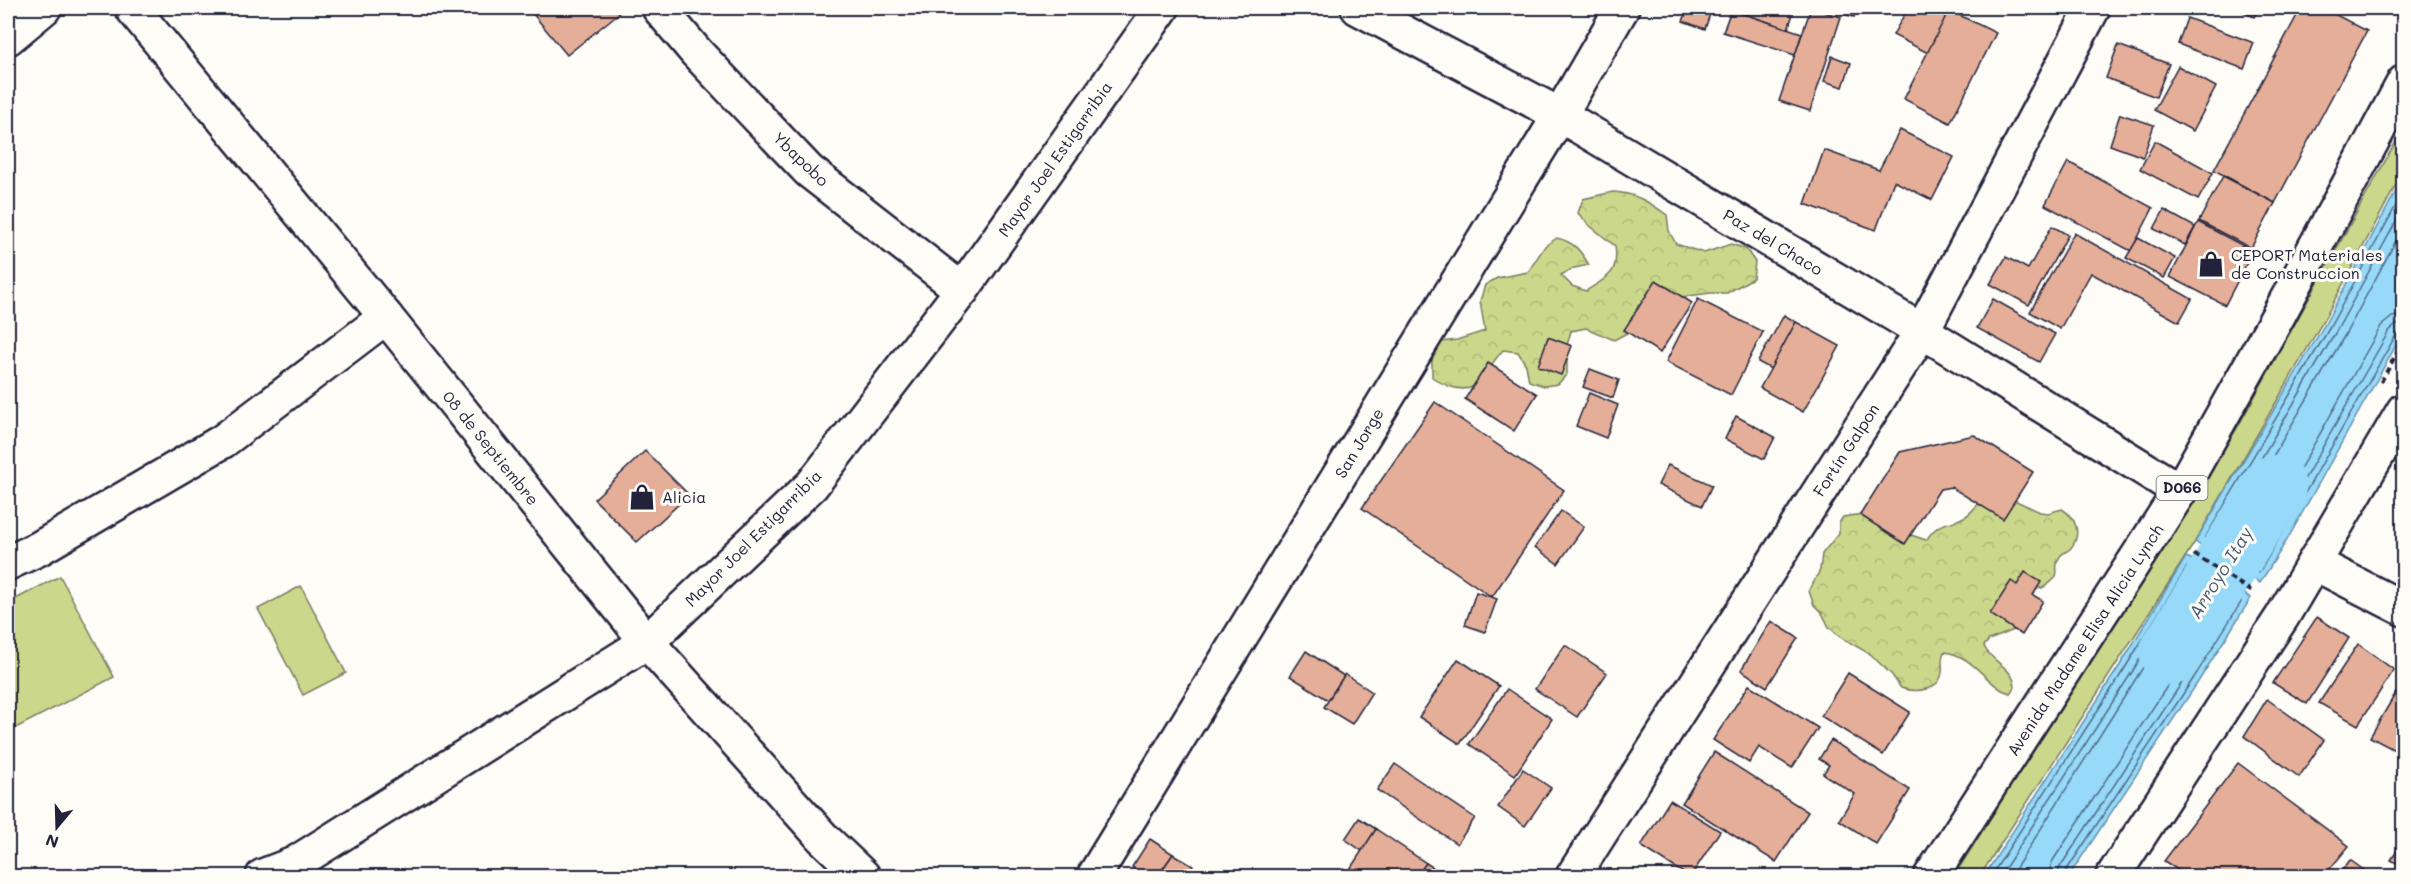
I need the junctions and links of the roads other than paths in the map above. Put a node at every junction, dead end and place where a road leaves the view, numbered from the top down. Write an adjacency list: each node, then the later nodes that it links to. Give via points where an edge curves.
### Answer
1 (44, 8): 8 (main road)
2 (132, 8): 12 (main road, 08 de Septiembre)
3 (659, 8): 11 (main road, Ybapobo, via 809,171)
4 (1162, 8): 11 (main road, Mayor Joel Estigarribia)
5 (1358, 8): 10 (main road, Paz del Chaco)
6 (1622, 8): 10 (main road, San Jorge)
7 (2093, 8): 13 (main road, Fortín Galpon)
8 (8, 38)
9 (2403, 82): 15 (main road, Avenida Madame Elisa Alicia Lynch / D066)
10 (1560, 115): 13 (main road, Paz del Chaco); 23 (main road, San Jorge)
11 (962, 290): 19 (main road, Mayor Joel Estigarribia, via 812,485)
12 (386, 317): 16 (main road, via 223,441); 19 (main road, 08 de Septiembre)
13 (1922, 331): 15 (main road, Paz del Chaco); 24 (main road, Fortín Galpon)
14 (2403, 410): 17 (main road)
15 (2180, 491): 25 (main road, Avenida Madame Elisa Alicia Lynch / D066)
16 (8, 563)
17 (2314, 563): 18 (main road); 26 (main road)
18 (2403, 609)
19 (647, 642): 20 (main road, Mayor Joel Estigarribia); 22 (main road, 08 de Septiembre, via 823,838)
20 (297, 870): 21 (main road, Mayor Joel Estigarribia)
21 (263, 876)
22 (863, 876)
23 (1094, 876)
24 (1573, 876)
25 (1931, 876)
26 (2113, 876)

